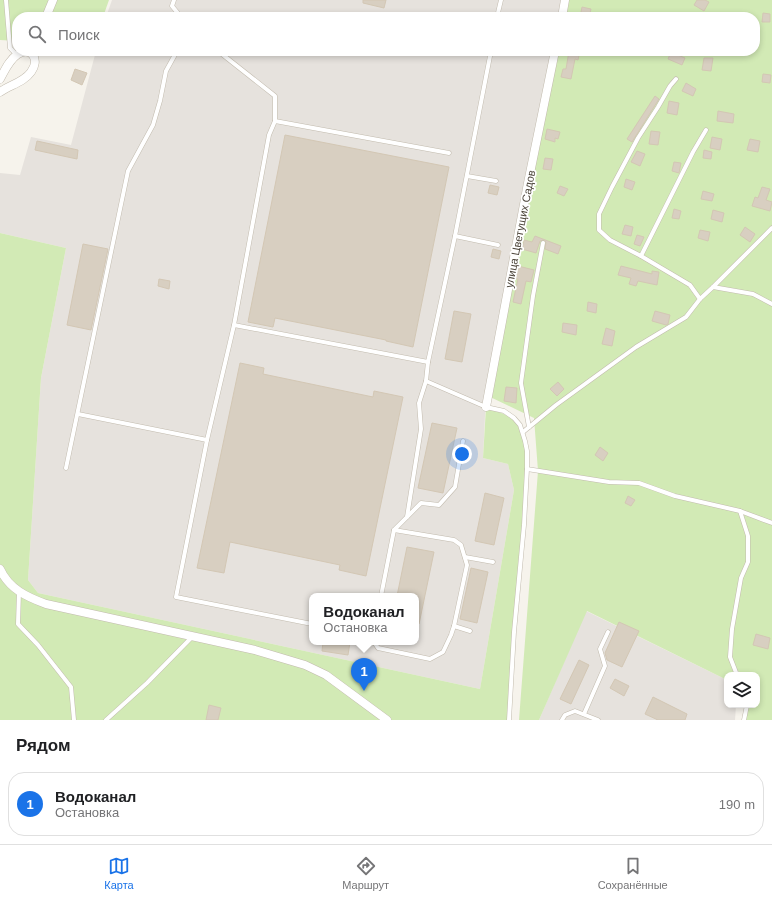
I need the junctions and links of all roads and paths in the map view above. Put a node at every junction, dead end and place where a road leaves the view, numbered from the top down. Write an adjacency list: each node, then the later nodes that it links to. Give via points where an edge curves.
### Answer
1 (6, 0): 10 (lane)
2 (53, 0): 6 (street)
3 (174, 0): 7 (lane, via 172,6)
4 (501, 0): 8 (lane)
5 (565, 0): 9 (street)
6 (48, 12)
7 (177, 12)
8 (499, 12)
9 (563, 12)
10 (12, 50)
11 (16, 56): 17 (street)
12 (33, 56): 19 (street, via 35,61 32,71)
13 (174, 56): 37 (lane, via 166,71 153,124 128,171)
14 (224, 56): 20 (lane, via 275,96)
15 (490, 56): 23 (lane)
16 (554, 56): 36 (street, улица Цветущих Садов)
17 (0, 79)
18 (676, 79): 29 (lane, via 638,138 599,214 599,230 610,240)
19 (0, 92)
20 (275, 121): 22 (lane); 33 (lane, via 269,135)
21 (706, 130): 29 (lane)
22 (449, 153)
23 (467, 176): 24 (lane); 26 (lane)
24 (496, 181)
25 (772, 228): 30 (lane)
26 (455, 236): 28 (lane); 34 (lane)
27 (543, 243): 38 (lane, via 521,383)
28 (498, 245)
29 (641, 256): 31 (lane, via 690,285)
30 (713, 287): 31 (lane); 32 (lane, via 753,294)
31 (700, 299): 38 (lane, via 686,317 636,347)
32 (772, 304)
33 (234, 325): 34 (lane); 40 (lane)
34 (428, 362): 35 (lane)
35 (426, 381): 36 (lane); 45 (lane, via 419,403 421,429)
36 (486, 407): 39 (lane, via 514,418)
37 (78, 414): 40 (lane); 42 (lane)
38 (529, 427): 39 (lane)
39 (523, 432): 43 (lane)
40 (207, 440): 53 (lane, via 176,597)
41 (463, 441): 45 (lane, via 455,487 439,505 421,503)
42 (66, 468)
43 (527, 470): 44 (lane, via 609,482 639,483 675,496); 65 (lane)
44 (740, 511): 46 (lane); 59 (lane, via 748,536 748,562 741,578 732,629 730,657)
45 (407, 516): 47 (lane)
46 (772, 523)
47 (394, 530): 48 (lane, via 454,540 461,545); 52 (lane)
48 (466, 557): 49 (lane); 54 (lane, via 467,565)
49 (493, 562)
50 (0, 569): 51 (street, via 9,584)
51 (19, 592): 57 (street, via 46,604); 62 (lane, via 18,624 71,687)
52 (382, 593)
53 (309, 623)
54 (454, 626): 55 (lane); 58 (lane, via 442,652 430,659 378,648)
55 (470, 631)
56 (608, 632): 61 (lane, via 600,650 605,666)
57 (193, 636): 63 (lane); 64 (street, via 255,650 304,665 326,675)
58 (376, 645)
59 (736, 672)
60 (746, 708): 68 (lane)
61 (584, 714): 66 (lane, via 575,711 565,715); 67 (lane)
62 (74, 720)
63 (106, 720)
64 (388, 720)
65 (509, 720)
66 (562, 720)
67 (598, 720)
68 (744, 720)

